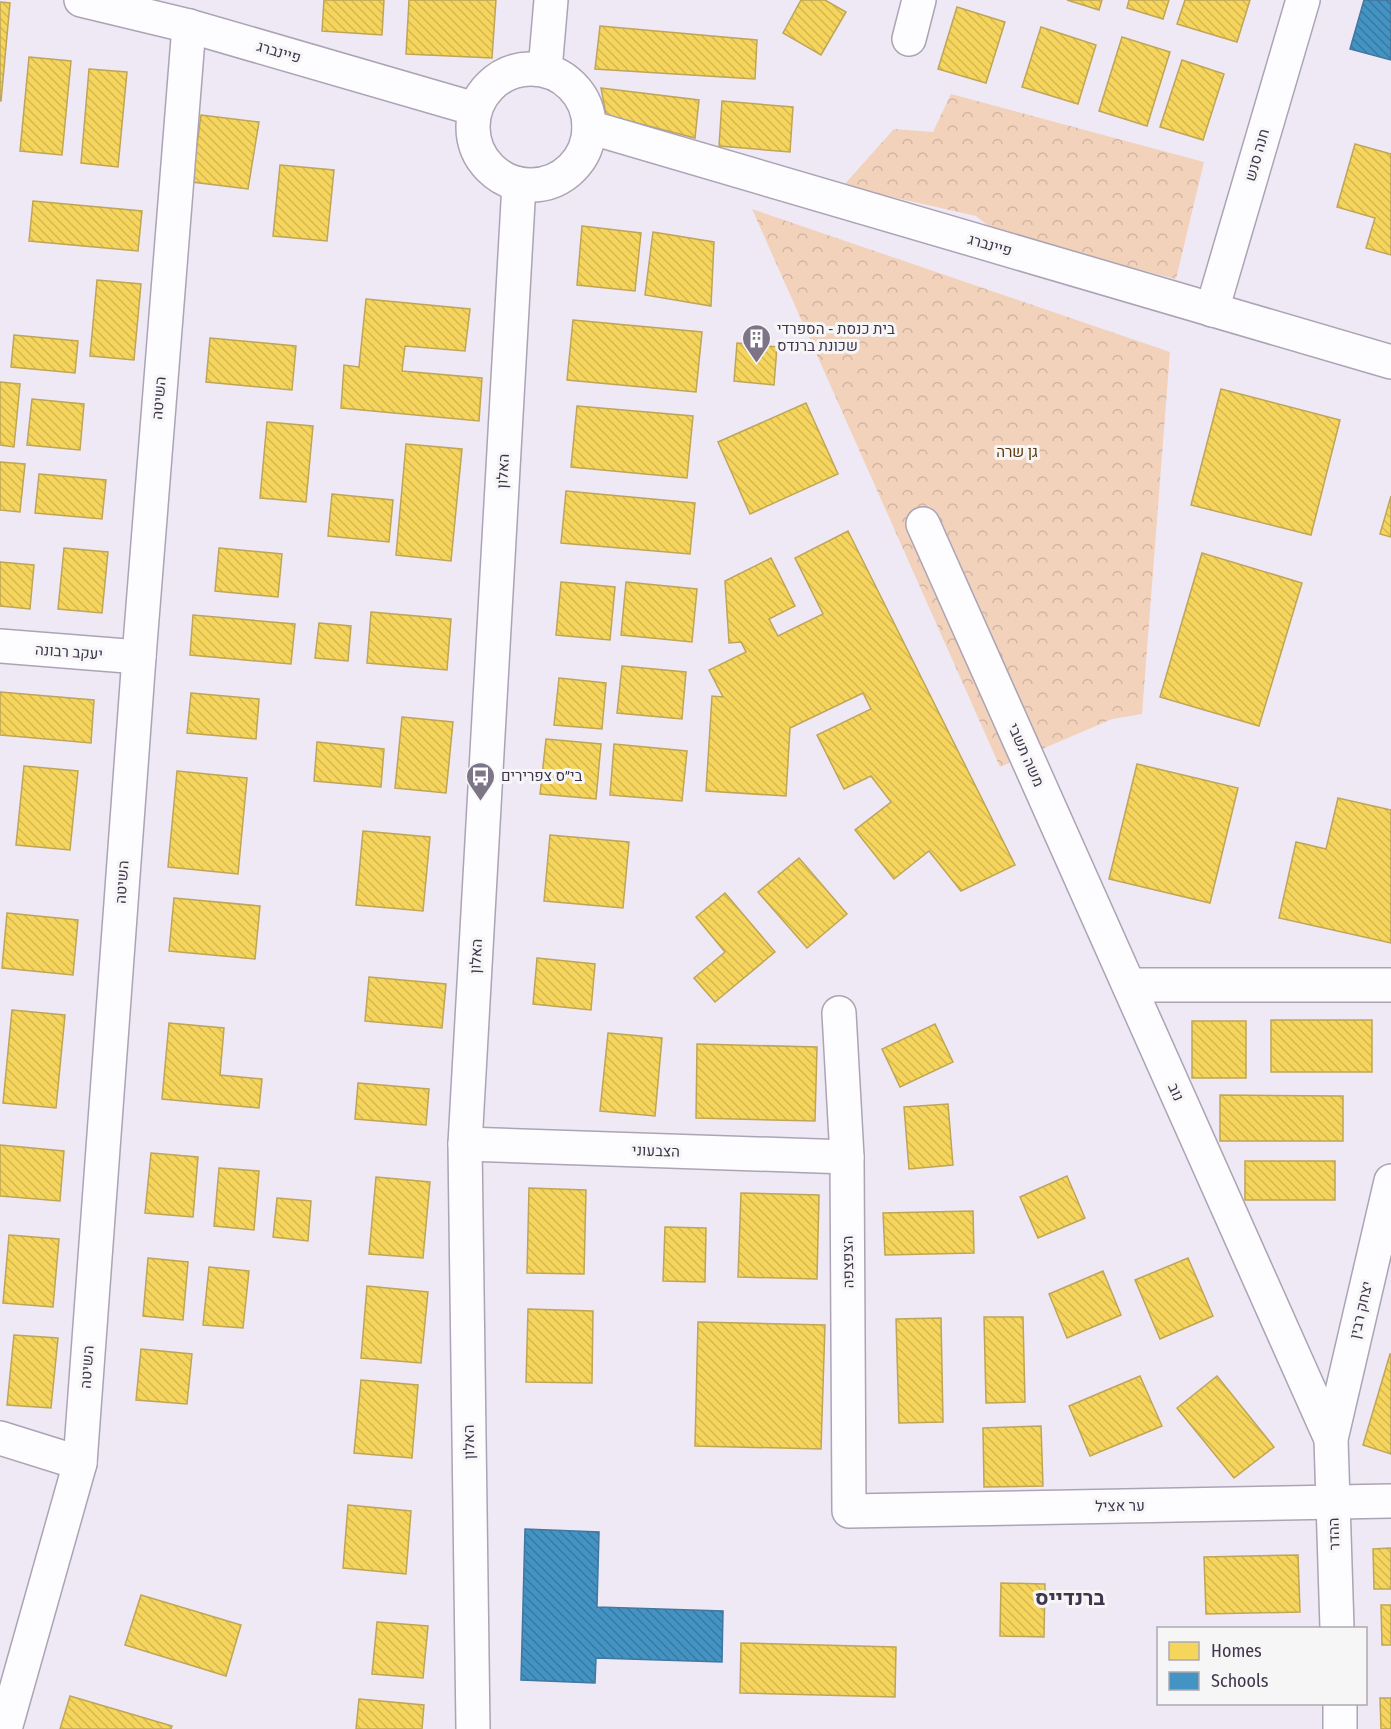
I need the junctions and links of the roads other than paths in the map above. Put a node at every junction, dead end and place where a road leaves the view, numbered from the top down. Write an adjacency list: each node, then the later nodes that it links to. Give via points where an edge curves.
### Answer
1 (551, 0): 7 (street)
2 (919, 0): 6 (street)
3 (1303, 0): 11 (street, חנה סנש)
4 (90, 1): 5 (street, פיינברג)
5 (189, 26): 8 (street, פיינברג); 15 (street, השיטה)
6 (909, 39)
7 (545, 70): 8 (street, via 527,69 495,81 482,94); 9 (street, via 563,78 577,91)
8 (475, 109): 10 (street, via 472,129 476,148 486,165)
9 (590, 127): 10 (street, via 587,144 568,172 553,181); 11 (street, פיינברג)
10 (519, 184): 19 (street, האלון)
11 (1212, 310): 12 (street, פיינברג)
12 (1391, 362)
13 (923, 524): 16 (street, משה תשבי)
14 (0, 646): 15 (street, יעקב רבונה)
15 (139, 657): 24 (street, השיטה)
16 (1128, 985): 17 (street); 23 (street, נוב)
17 (1391, 985)
18 (839, 1013): 20 (street, הצפצפה)
19 (465, 1144): 20 (street, הצבעוני); 31 (street, האלון)
20 (847, 1157): 27 (street, הצפצפה)
21 (1391, 1181): 23 (street, יצחק רבין)
22 (0, 1438): 24 (street)
23 (1331, 1438): 25 (street, ההדר)
24 (80, 1463): 30 (street, השיטה)
25 (1333, 1501): 26 (street, ער אציל); 27 (street, ער אציל); 28 (street, ההדר)
26 (1391, 1501)
27 (849, 1511)
28 (1337, 1627)
29 (1340, 1705): 32 (street)
30 (5, 1729)
31 (473, 1729)
32 (1341, 1729)

